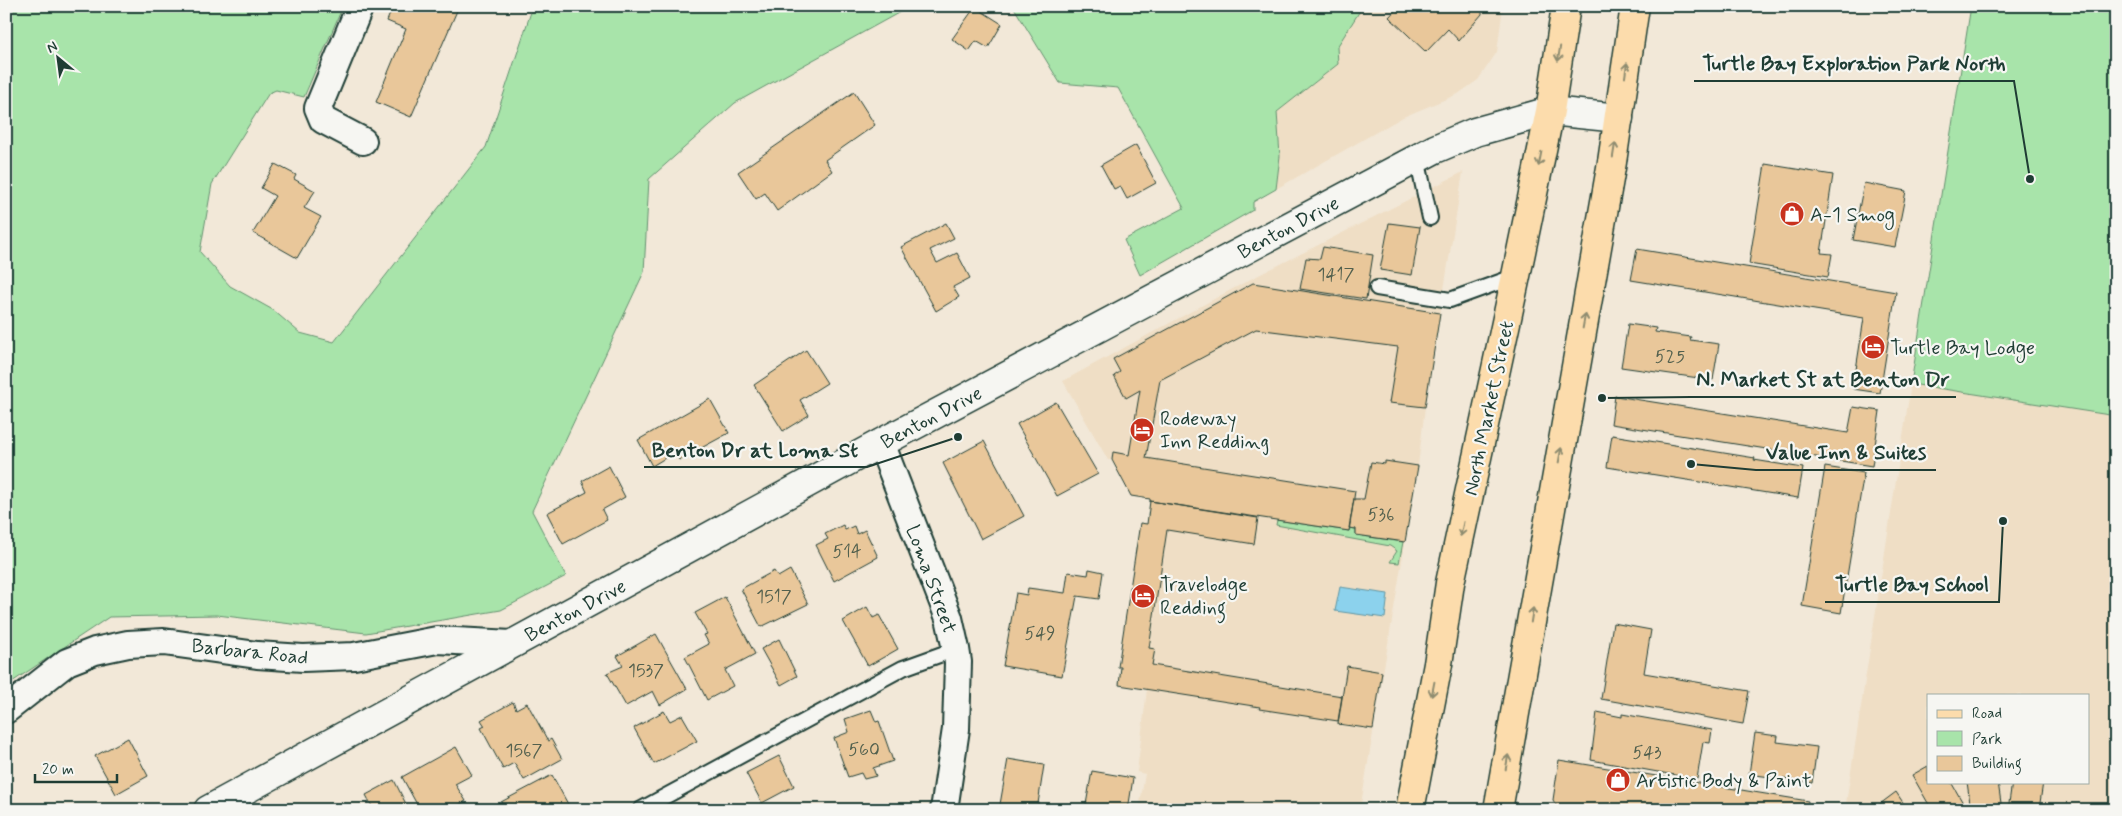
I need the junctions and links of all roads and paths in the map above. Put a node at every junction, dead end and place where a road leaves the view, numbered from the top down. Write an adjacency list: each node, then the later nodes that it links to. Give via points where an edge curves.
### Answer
1 (360, 6): 6 (street, via 318,108 323,120)
2 (1566, 6): 4 (main road, North Market Street, one-way to 4)
3 (1635, 6): 5 (main road, one-way to 3)
4 (1550, 111): 5 (street, Benton Drive); 7 (street, Benton Drive, via 1475,132); 9 (main road, North Market Street, one-way to 9)
5 (1619, 118): 19 (main road, one-way to 5)
6 (363, 140)
7 (1417, 158): 8 (lane); 11 (street, Benton Drive)
8 (1430, 218)
9 (1516, 276): 10 (lane, via 1450,300); 18 (main road, North Market Street, one-way to 18, via 1450,583)
10 (1377, 288)
11 (881, 443): 12 (street, Benton Drive); 13 (street, Loma Street, via 949,618)
12 (512, 644): 14 (street, Barbara Road, via 437,640 354,656 303,658 164,642 128,644 95,651 67,662); 15 (street, Benton Drive)
13 (956, 649): 16 (lane, via 903,668); 17 (street, Loma Street, via 956,729)
14 (6, 710)
15 (208, 810)
16 (640, 810)
17 (944, 810)
18 (1410, 810)
19 (1498, 810)

